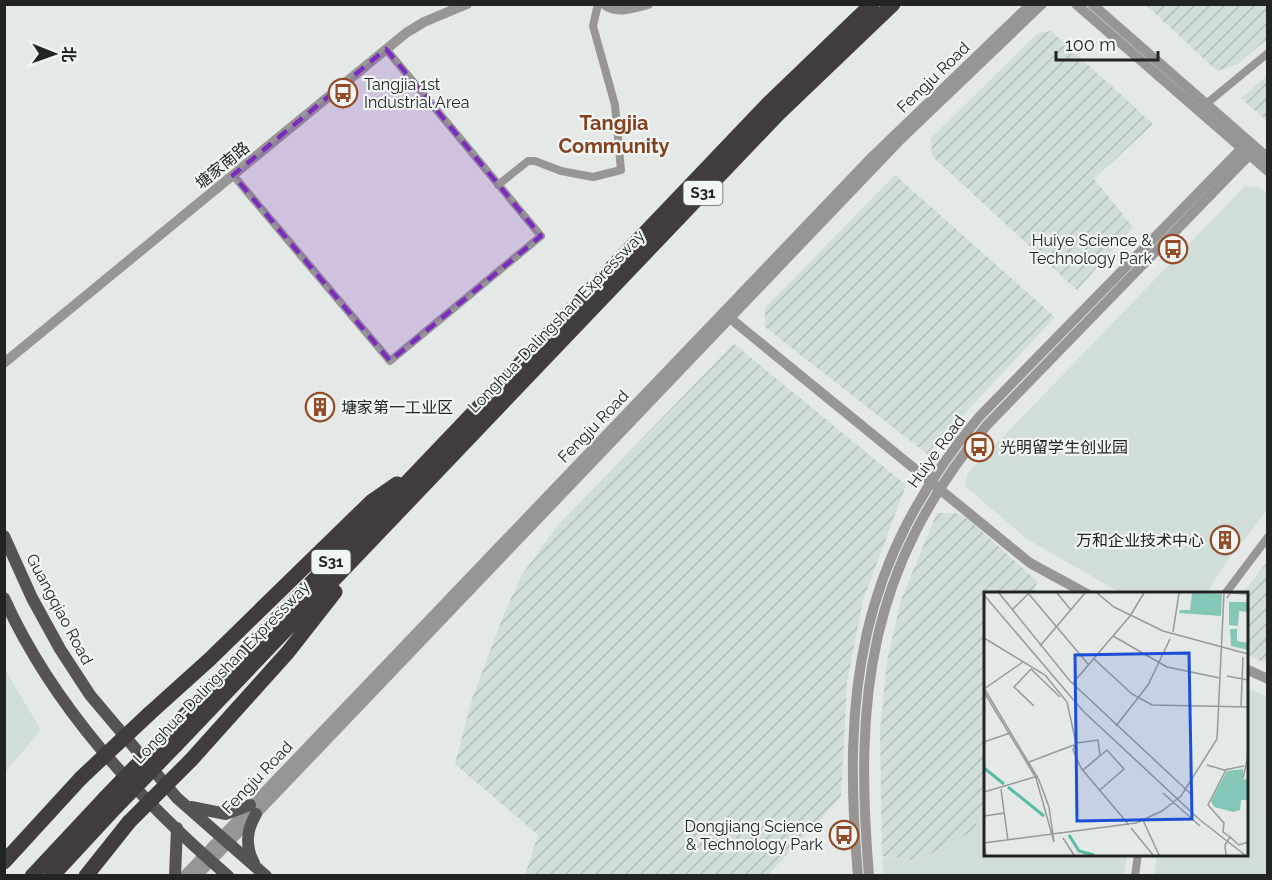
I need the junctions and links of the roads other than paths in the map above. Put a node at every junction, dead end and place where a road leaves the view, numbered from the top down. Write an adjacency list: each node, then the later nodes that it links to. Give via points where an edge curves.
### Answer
1 (467, 4): 13 (street, 塘家南路, via 424,22)
2 (598, 4): 20 (street, via 593,26 615,105 621,170 593,177 561,171 535,160 528,161)
3 (604, 4): 4 (street, via 617,10)
4 (648, 4)
5 (872, 4): 23 (highway, Longhua-Dalingshan Expressway / S31, via 768,104)
6 (893, 4): 23 (highway, Longhua-Dalingshan Expressway / S31, via 778,114)
7 (1031, 4): 21 (street, Fengju Road, via 892,137)
8 (1042, 4): 21 (street, Fengju Road)
9 (1076, 4): 16 (street)
10 (1092, 4): 12 (street)
11 (1098, 4): 12 (street)
12 (1106, 16): 15 (street)
13 (386, 49): 19 (street, 塘家南路); 20 (street)
14 (1268, 53): 15 (street)
15 (1206, 104): 16 (street)
16 (1249, 148): 17 (street); 18 (street); 25 (street, Huiye Road, via 979,417)
17 (1268, 158)
18 (1268, 171)
19 (233, 175): 20 (street, via 390,361 541,236); 22 (street, 塘家南路)
20 (498, 185)
21 (726, 315): 25 (street); 37 (street, Fengju Road)
22 (4, 363)
23 (508, 387): 24 (highway, Longhua-Dalingshan Expressway / S31); 26 (highway, Longhua-Dalingshan Expressway / S31)
24 (426, 463): 34 (highway, Longhua-Dalingshan Expressway / S31); 42 (highway, bridge, via 370,502 210,659 81,778)
25 (935, 485): 29 (street, via 1030,563); 51 (street, Huiye Road, via 911,514 889,562 862,651 851,751); 52 (street, Huiye Road, via 900,567 873,654 862,751)
26 (411, 500): 34 (highway, Longhua-Dalingshan Expressway / S31); 46 (highway, bridge, via 288,652 129,822)
27 (4, 537): 36 (main road, Guangqiao Road, via 37,608 90,695)
28 (1268, 537): 30 (street)
29 (1082, 592)
30 (1227, 592)
31 (4, 598): 38 (main road, via 38,662 70,710 108,757)
32 (1248, 670): 33 (street)
33 (1268, 680)
34 (170, 740): 35 (highway, Longhua-Dalingshan Expressway / S31, bridge)
35 (111, 802): 44 (highway, Longhua-Dalingshan Expressway / S31); 45 (highway, Longhua-Dalingshan Expressway / S31)
36 (182, 802): 37 (main road, via 219,814); 39 (main road, Guangqiao Road)
37 (253, 809): 39 (street, Fengju Road); 43 (main road, via 247,843)
38 (177, 828): 41 (main road); 47 (main road)
39 (224, 840): 41 (street, Fengju Road); 43 (main road, Guangqiao Road)
40 (1138, 856): 53 (street)
41 (208, 858): 48 (street, Fengju Road); 49 (street, Fengju Road); 50 (main road)
42 (4, 862)
43 (262, 872)
44 (32, 876)
45 (52, 876)
46 (86, 876)
47 (175, 876)
48 (184, 876)
49 (197, 876)
50 (228, 876)
51 (858, 876)
52 (869, 876)
53 (1135, 876)

